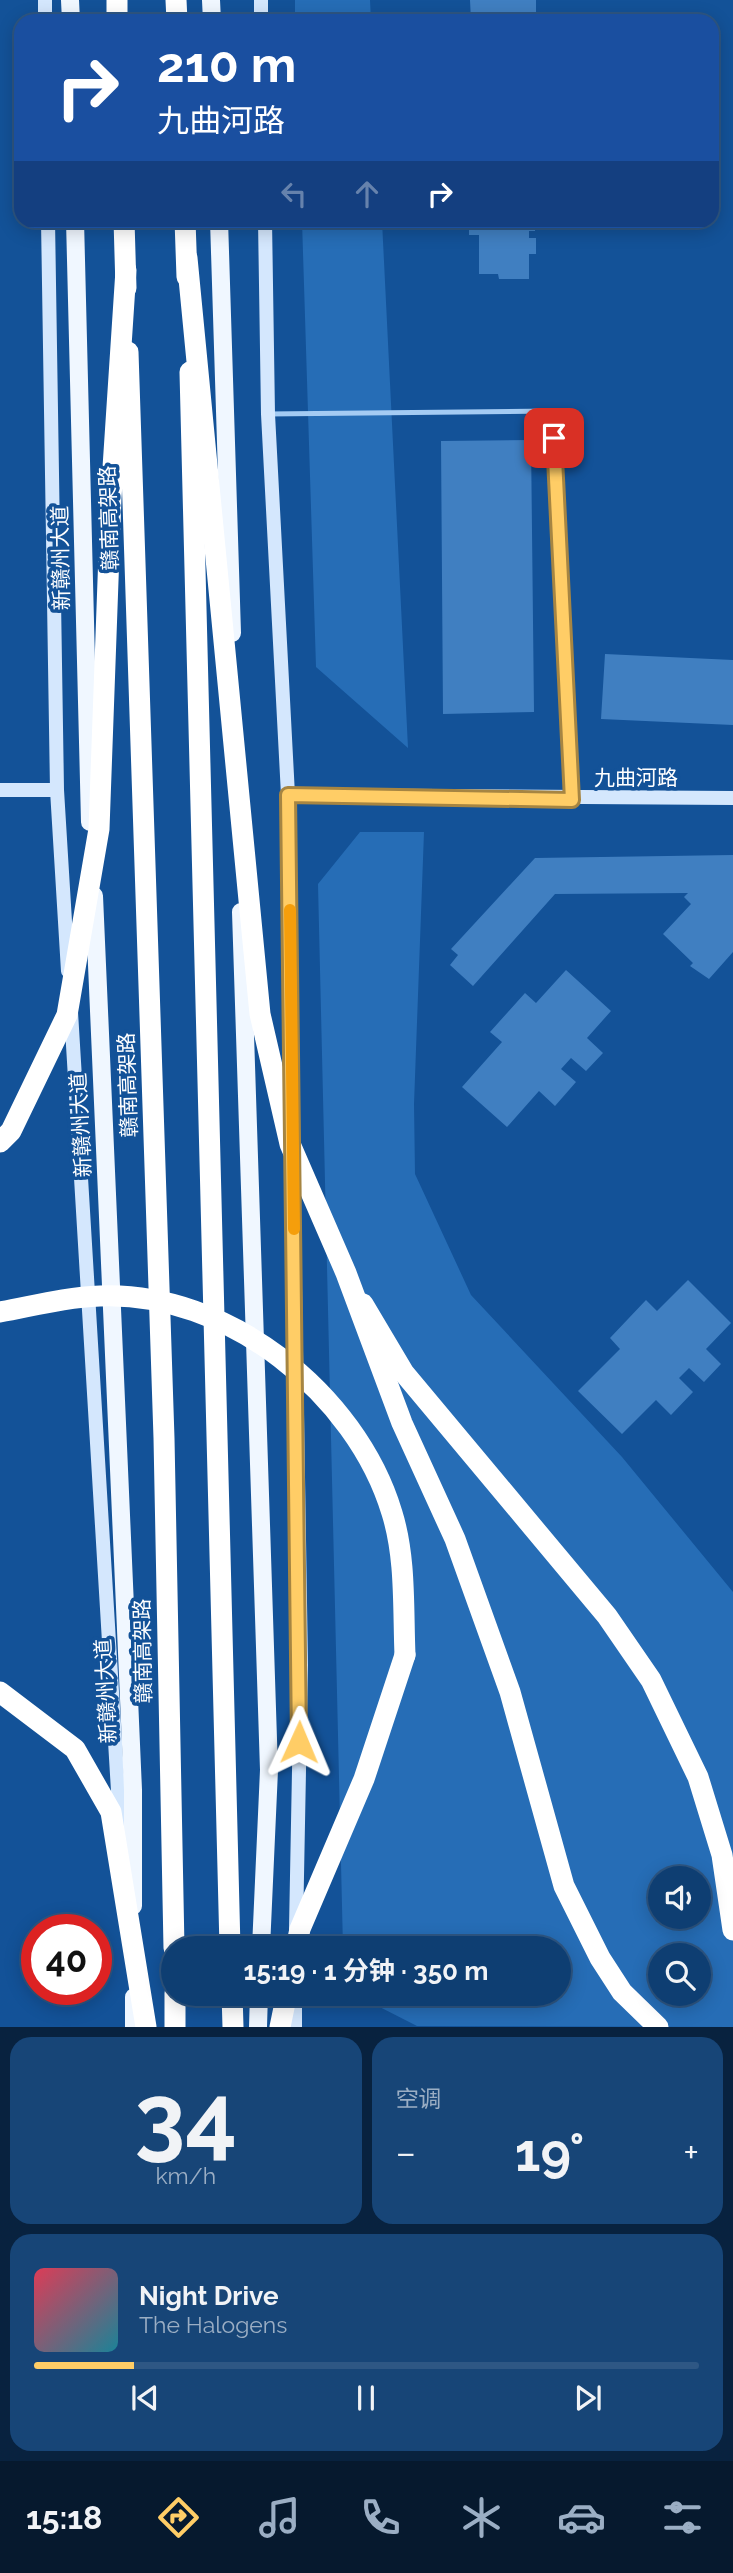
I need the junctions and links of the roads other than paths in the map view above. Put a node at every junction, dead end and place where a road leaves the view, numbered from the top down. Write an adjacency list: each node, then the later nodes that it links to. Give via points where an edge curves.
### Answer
1 (48, 228): 11 (street)
2 (75, 228): 31 (main road, 新赣州大道, via 90,810 133,1790)
3 (124, 228): 8 (highway, 赣南高架路)
4 (185, 228): 7 (highway)
5 (219, 228): 23 (main road, via 269,1770)
6 (265, 228): 9 (street)
7 (187, 258): 17 (highway, bridge, via 260,1014 290,1144); 22 (highway, bridge)
8 (126, 270): 15 (highway, bridge, via 111,498 99,829 67,1015); 21 (highway, 赣南高架路, bridge, via 164,1438)
9 (268, 414): 12 (street); 14 (lane, via 552,411)
10 (0, 790): 11 (street)
11 (57, 790): 31 (street)
12 (288, 795): 14 (street, 九曲河路); 24 (street, via 301,1665)
13 (733, 798): 14 (street, 九曲河路)
14 (572, 800)
15 (6, 1137): 16 (highway, bridge)
16 (0, 1151)
17 (346, 1273): 20 (highway, bridge, via 404,1373 607,1616 651,1680 698,1777 722,1855); 38 (highway, bridge, via 402,1423 455,1539 510,1692 565,1886 622,1993)
18 (0, 1312): 25 (highway, bridge, via 100,1296 149,1299 193,1311 279,1354 329,1401 365,1447 392,1512 401,1556 405,1656 364,1779)
19 (0, 1692): 32 (highway, bridge, via 75,1749 111,1812)
20 (733, 1930)
21 (174, 1936)
22 (230, 1936)
23 (262, 1936)
24 (296, 1936)
25 (299, 1936)
26 (175, 2006): 33 (highway)
27 (232, 2006): 34 (highway)
28 (259, 2006): 35 (main road)
29 (284, 2006): 36 (highway)
30 (295, 2006): 37 (street)
31 (133, 2027)
32 (146, 2027)
33 (175, 2027)
34 (233, 2027)
35 (258, 2027)
36 (280, 2027)
37 (295, 2027)
38 (658, 2027)

